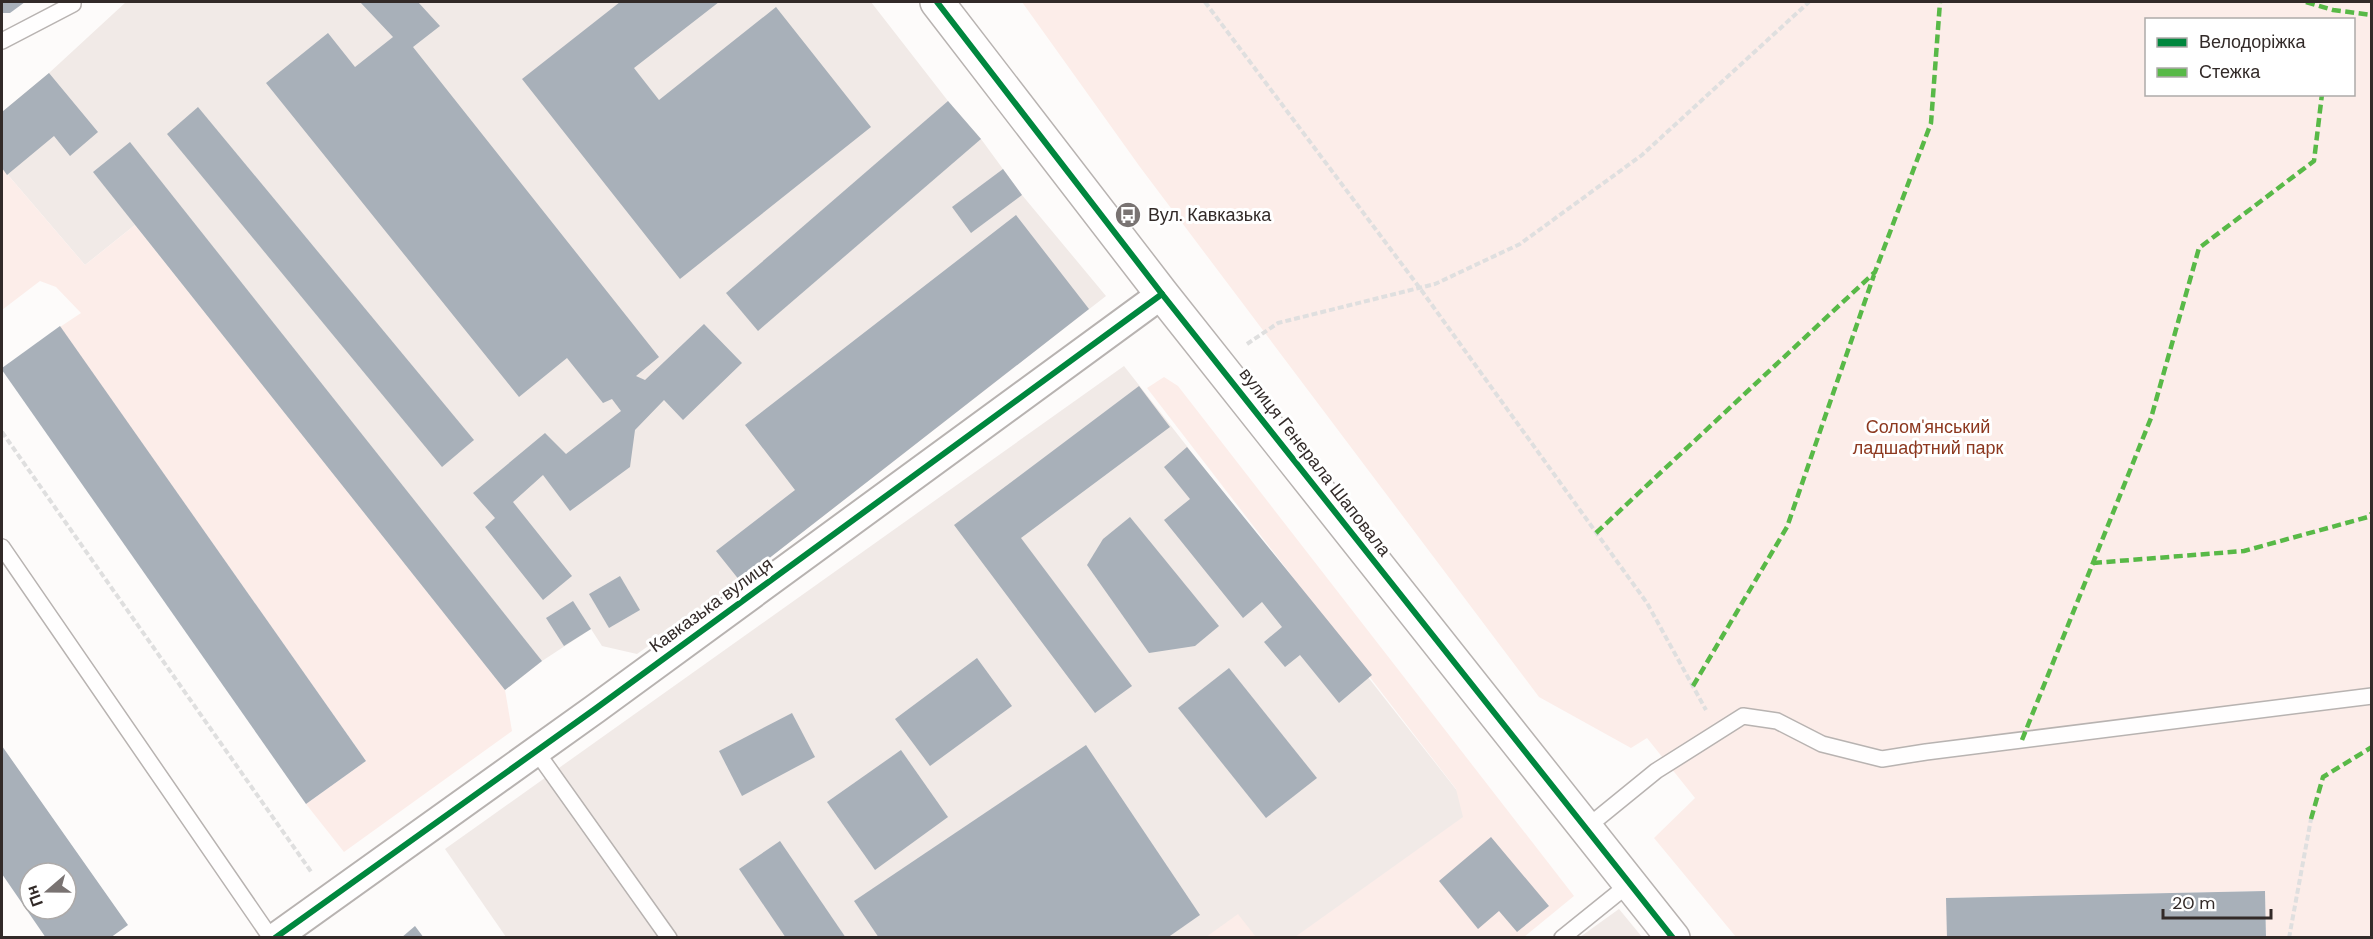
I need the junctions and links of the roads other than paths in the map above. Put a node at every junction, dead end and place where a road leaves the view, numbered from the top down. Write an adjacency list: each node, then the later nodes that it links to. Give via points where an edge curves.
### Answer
1 (73, 2): 3 (lane)
2 (937, 2): 4 (street, вулиця Генерала Шаповала)
3 (2, 41)
4 (1162, 294): 7 (street, Кавказька вулиця); 8 (street, вулиця Генерала Шаповала)
5 (2, 547): 10 (lane)
6 (2372, 696): 8 (lane, via 1882,759 1822,744 1777,721 1743,716 1656,771)
7 (536, 751): 10 (street, Кавказька вулиця); 11 (lane)
8 (1586, 828): 9 (street, вулиця Генерала Шаповала)
9 (1629, 884): 12 (lane); 13 (street, вулиця Генерала Шаповала)
10 (273, 938)
11 (669, 938)
12 (1562, 938)
13 (1673, 938)

